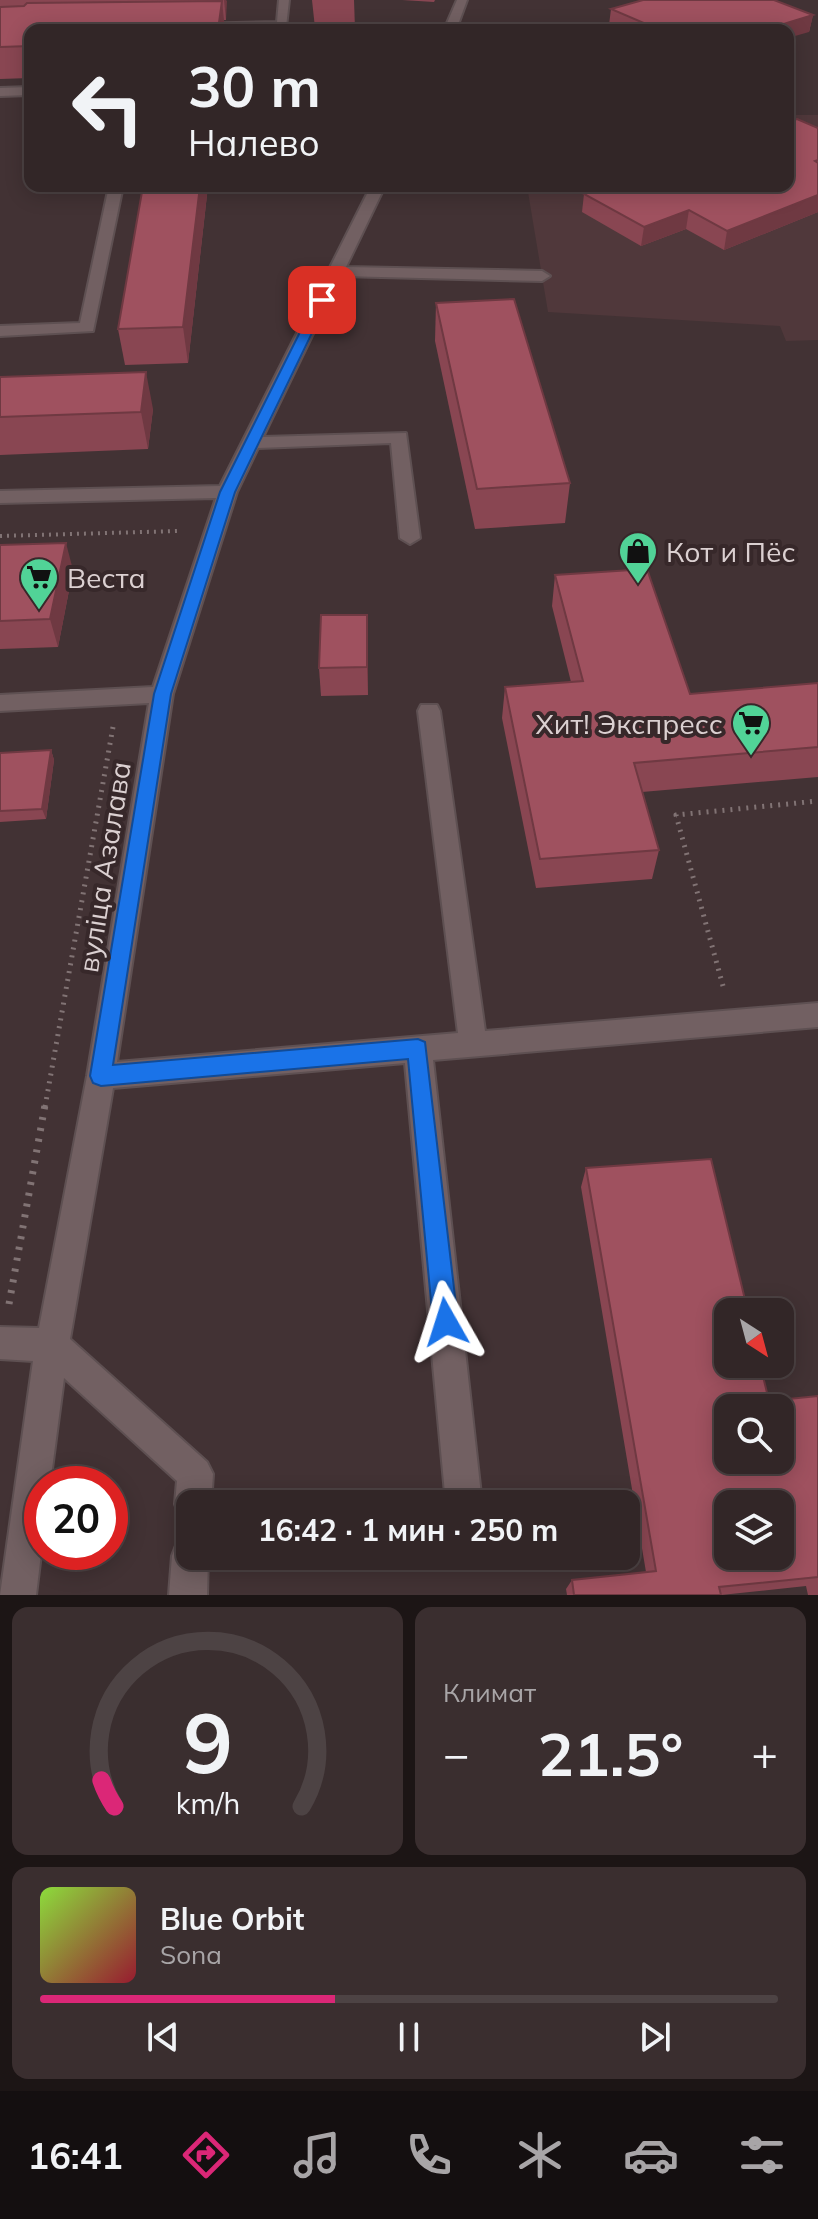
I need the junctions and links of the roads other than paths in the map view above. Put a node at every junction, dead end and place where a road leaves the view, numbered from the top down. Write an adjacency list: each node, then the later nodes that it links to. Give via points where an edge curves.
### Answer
1 (284, 0): 3 (street)
2 (462, 0): 4 (street)
3 (282, 24)
4 (452, 24)
5 (24, 91): 6 (street)
6 (0, 92)
7 (115, 192): 11 (street, via 87,328)
8 (375, 192): 9 (street, вуліца Азалава)
9 (336, 271): 10 (street); 12 (street, вуліца Азалава)
10 (542, 276)
11 (0, 331)
12 (252, 443): 13 (street, вуліца Азалава); 15 (street, via 400,437)
13 (227, 492): 14 (street); 16 (street, вуліца Азалава)
14 (0, 497)
15 (410, 538)
16 (162, 694): 17 (street); 22 (street, вуліца Азалава)
17 (0, 703)
18 (429, 711): 20 (street)
19 (818, 1015): 20 (street)
20 (473, 1044): 21 (street)
21 (418, 1049): 22 (street); 26 (street)
22 (101, 1076): 24 (street, вуліца Азалава)
23 (0, 1343): 24 (street)
24 (52, 1345): 25 (street, via 195,1474); 28 (street, вуліца Азалава)
25 (194, 1490)
26 (463, 1490)
27 (189, 1570): 29 (street)
28 (17, 1595)
29 (188, 1595)

